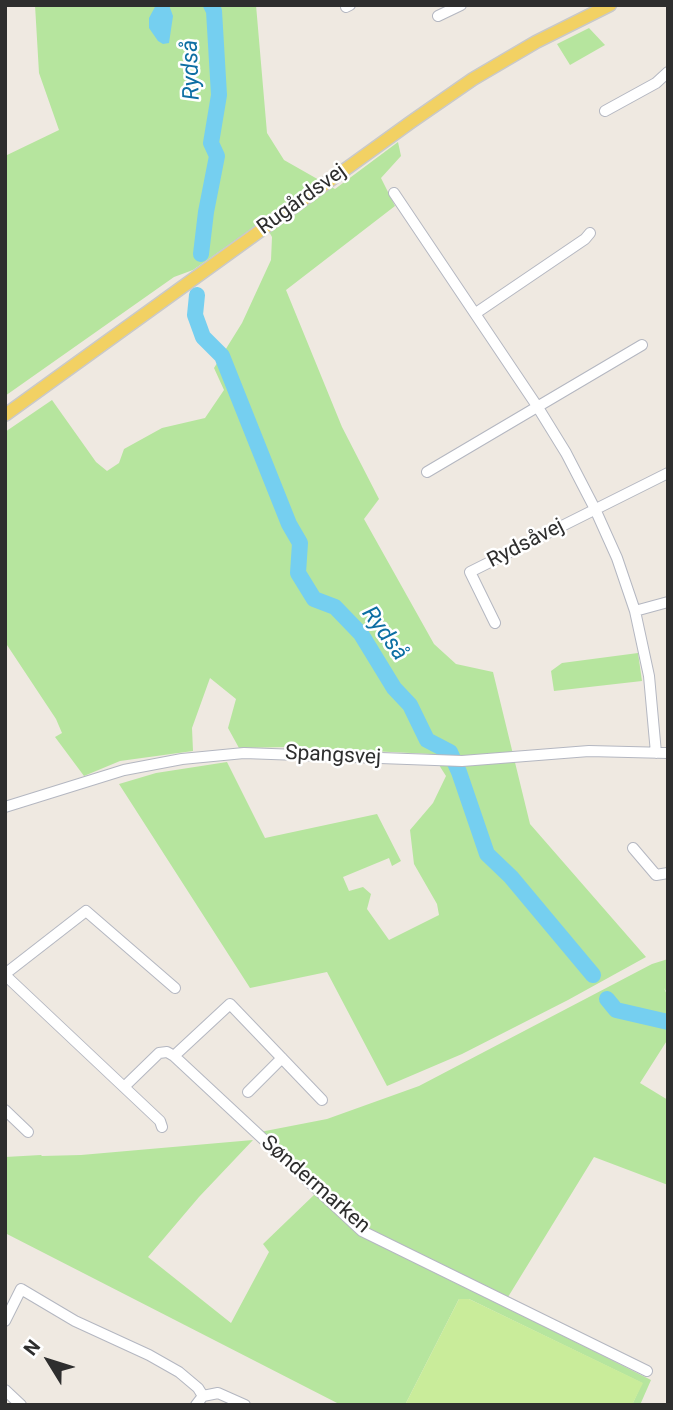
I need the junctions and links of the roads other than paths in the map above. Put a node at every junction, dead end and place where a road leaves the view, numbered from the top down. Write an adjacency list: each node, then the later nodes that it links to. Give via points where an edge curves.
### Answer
1 (461, 5): 3 (street)
2 (610, 5): 11 (main road, Rugårdsvej, via 473,79)
3 (438, 16)
4 (668, 72): 5 (street)
5 (605, 111)
6 (394, 193): 8 (street)
7 (590, 233): 8 (street)
8 (476, 313): 10 (street)
9 (642, 345): 10 (street)
10 (537, 406): 12 (street); 14 (street)
11 (5, 415)
12 (426, 472)
13 (668, 473): 14 (street, Rydsåvej)
14 (595, 509): 16 (street); 17 (street, Rydsåvej, via 470,572)
15 (668, 602): 16 (street)
16 (635, 611): 18 (street, via 649,676)
17 (495, 623)
18 (656, 752): 19 (street, Spangsvej); 20 (street, Spangsvej, via 589,751 462,761 244,753 124,770)
19 (668, 753)
20 (5, 807)
21 (633, 848): 22 (street, via 656,875)
22 (668, 873)
23 (5, 975): 24 (street, via 86,911); 27 (street)
24 (175, 988)
25 (174, 1056): 26 (street, via 229,1004); 27 (street, via 159,1053); 34 (street, Søndermarken, via 362,1231)
26 (282, 1058): 28 (street); 29 (street)
27 (124, 1087): 31 (street)
28 (248, 1092)
29 (322, 1100)
30 (5, 1110): 32 (street)
31 (162, 1127)
32 (28, 1132)
33 (5, 1321): 36 (street, via 21,1289 179,1372)
34 (647, 1371)
35 (5, 1390): 37 (street)
36 (203, 1396): 38 (street); 39 (street, via 218,1393)
37 (21, 1405)
38 (196, 1405)
39 (245, 1405)

